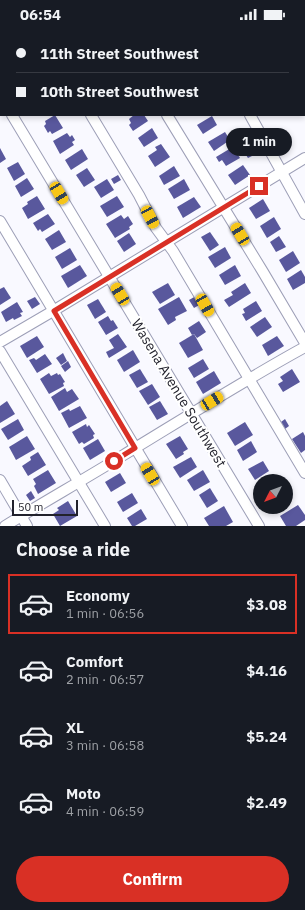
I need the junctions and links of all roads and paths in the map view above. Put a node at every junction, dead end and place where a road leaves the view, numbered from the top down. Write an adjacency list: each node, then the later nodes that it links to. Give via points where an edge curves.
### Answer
1 (13, 116): 11 (street, Wasena Avenue Southwest)
2 (92, 116): 10 (street)
3 (168, 116): 7 (street)
4 (251, 116): 6 (street)
5 (305, 158): 6 (street)
6 (282, 172): 7 (street); 8 (street)
7 (224, 208): 10 (street); 14 (street)
8 (305, 214)
9 (0, 221): 12 (street)
10 (166, 242): 11 (street); 17 (street)
11 (109, 277): 12 (street); 18 (street, Wasena Avenue Southwest)
12 (54, 311): 13 (street); 19 (street)
13 (0, 342)
14 (305, 343)
15 (305, 346): 17 (street)
16 (0, 351): 22 (street)
17 (249, 379): 18 (street); 20 (street)
18 (191, 413): 19 (street); 28 (street, Wasena Avenue Southwest)
19 (135, 448): 22 (street); 27 (street)
20 (305, 472)
21 (0, 480): 23 (street)
22 (78, 482): 23 (street); 26 (street)
23 (21, 516): 24 (street); 25 (street)
24 (5, 526)
25 (27, 526)
26 (106, 526)
27 (182, 526)
28 (259, 526)

